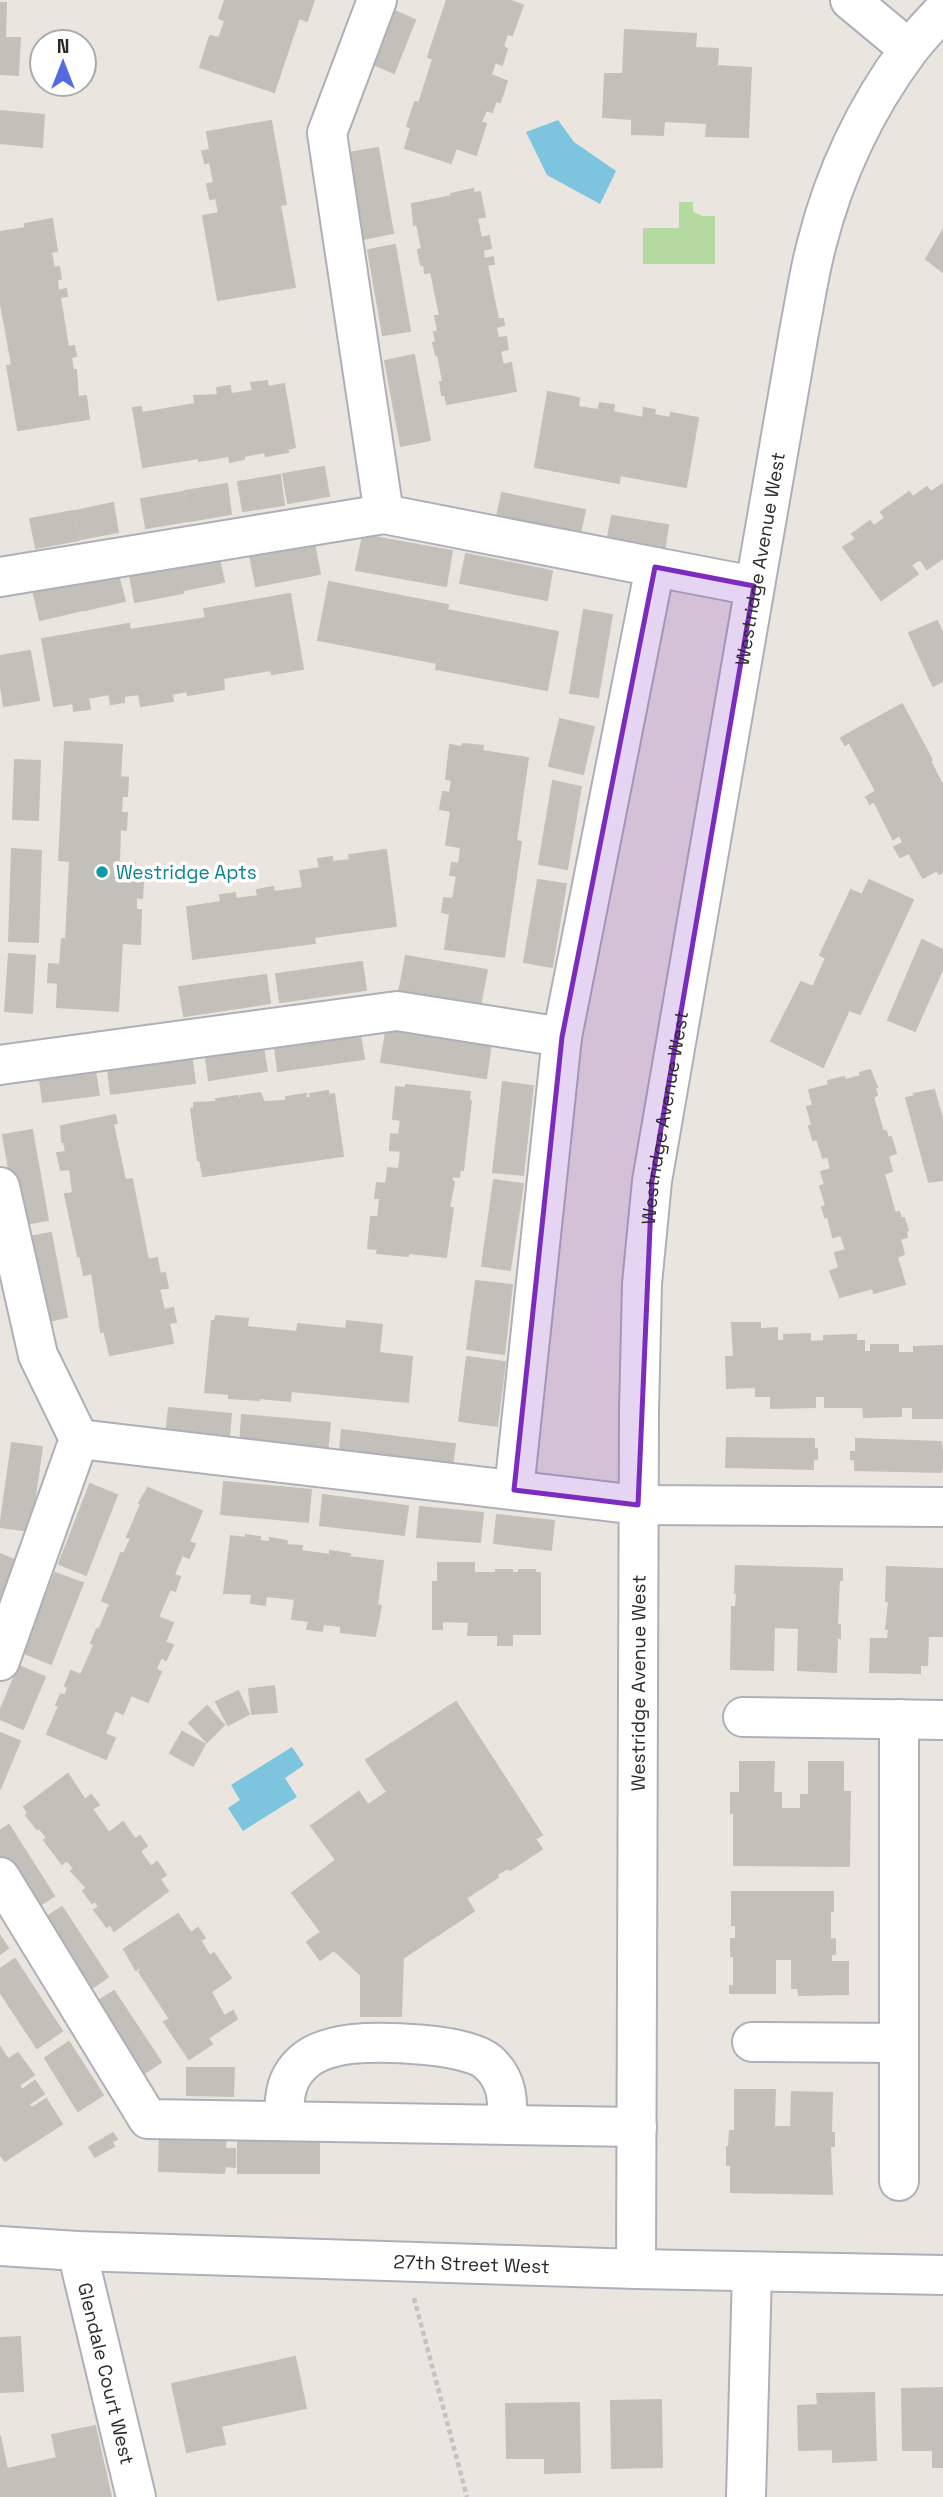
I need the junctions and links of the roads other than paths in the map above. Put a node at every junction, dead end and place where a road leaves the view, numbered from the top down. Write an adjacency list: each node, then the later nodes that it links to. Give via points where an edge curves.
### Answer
1 (377, 0): 4 (street, via 327,133)
2 (850, 0): 3 (street)
3 (931, 31): 7 (street, Westridge Avenue West, via 886,82 849,150 831,196 799,332)
4 (384, 514): 5 (street); 6 (street)
5 (655, 568): 7 (street); 8 (street)
6 (0, 578)
7 (754, 586): 13 (street, Westridge Avenue West, via 652,1181 642,1284)
8 (562, 1037): 9 (street, via 397,1011); 12 (street)
9 (0, 1065)
10 (0, 1187): 11 (street, via 38,1355)
11 (79, 1439): 12 (street); 15 (street)
12 (514, 1490): 13 (street)
13 (638, 1505): 14 (street); 24 (street, Westridge Avenue West)
14 (943, 1507)
15 (0, 1661)
16 (743, 1717): 17 (street)
17 (899, 1719): 18 (street); 21 (street)
18 (943, 1720)
19 (0, 1877): 22 (street, via 148,2119)
20 (752, 2042): 21 (street)
21 (899, 2043): 25 (street)
22 (284, 2121): 23 (street); 23 (street, via 288,2081 307,2059 324,2050 352,2044 430,2045 466,2051 486,2060 505,2086)
23 (507, 2125): 24 (street)
24 (637, 2127): 28 (street, Westridge Avenue West)
25 (899, 2181)
26 (0, 2246): 27 (street, 27th Street West)
27 (77, 2251): 28 (street, 27th Street West); 31 (street, Glendale Court West)
28 (636, 2269): 29 (street, 27th Street West)
29 (752, 2272): 30 (street, 27th Street West); 32 (street)
30 (943, 2275)
31 (135, 2497)
32 (746, 2497)

